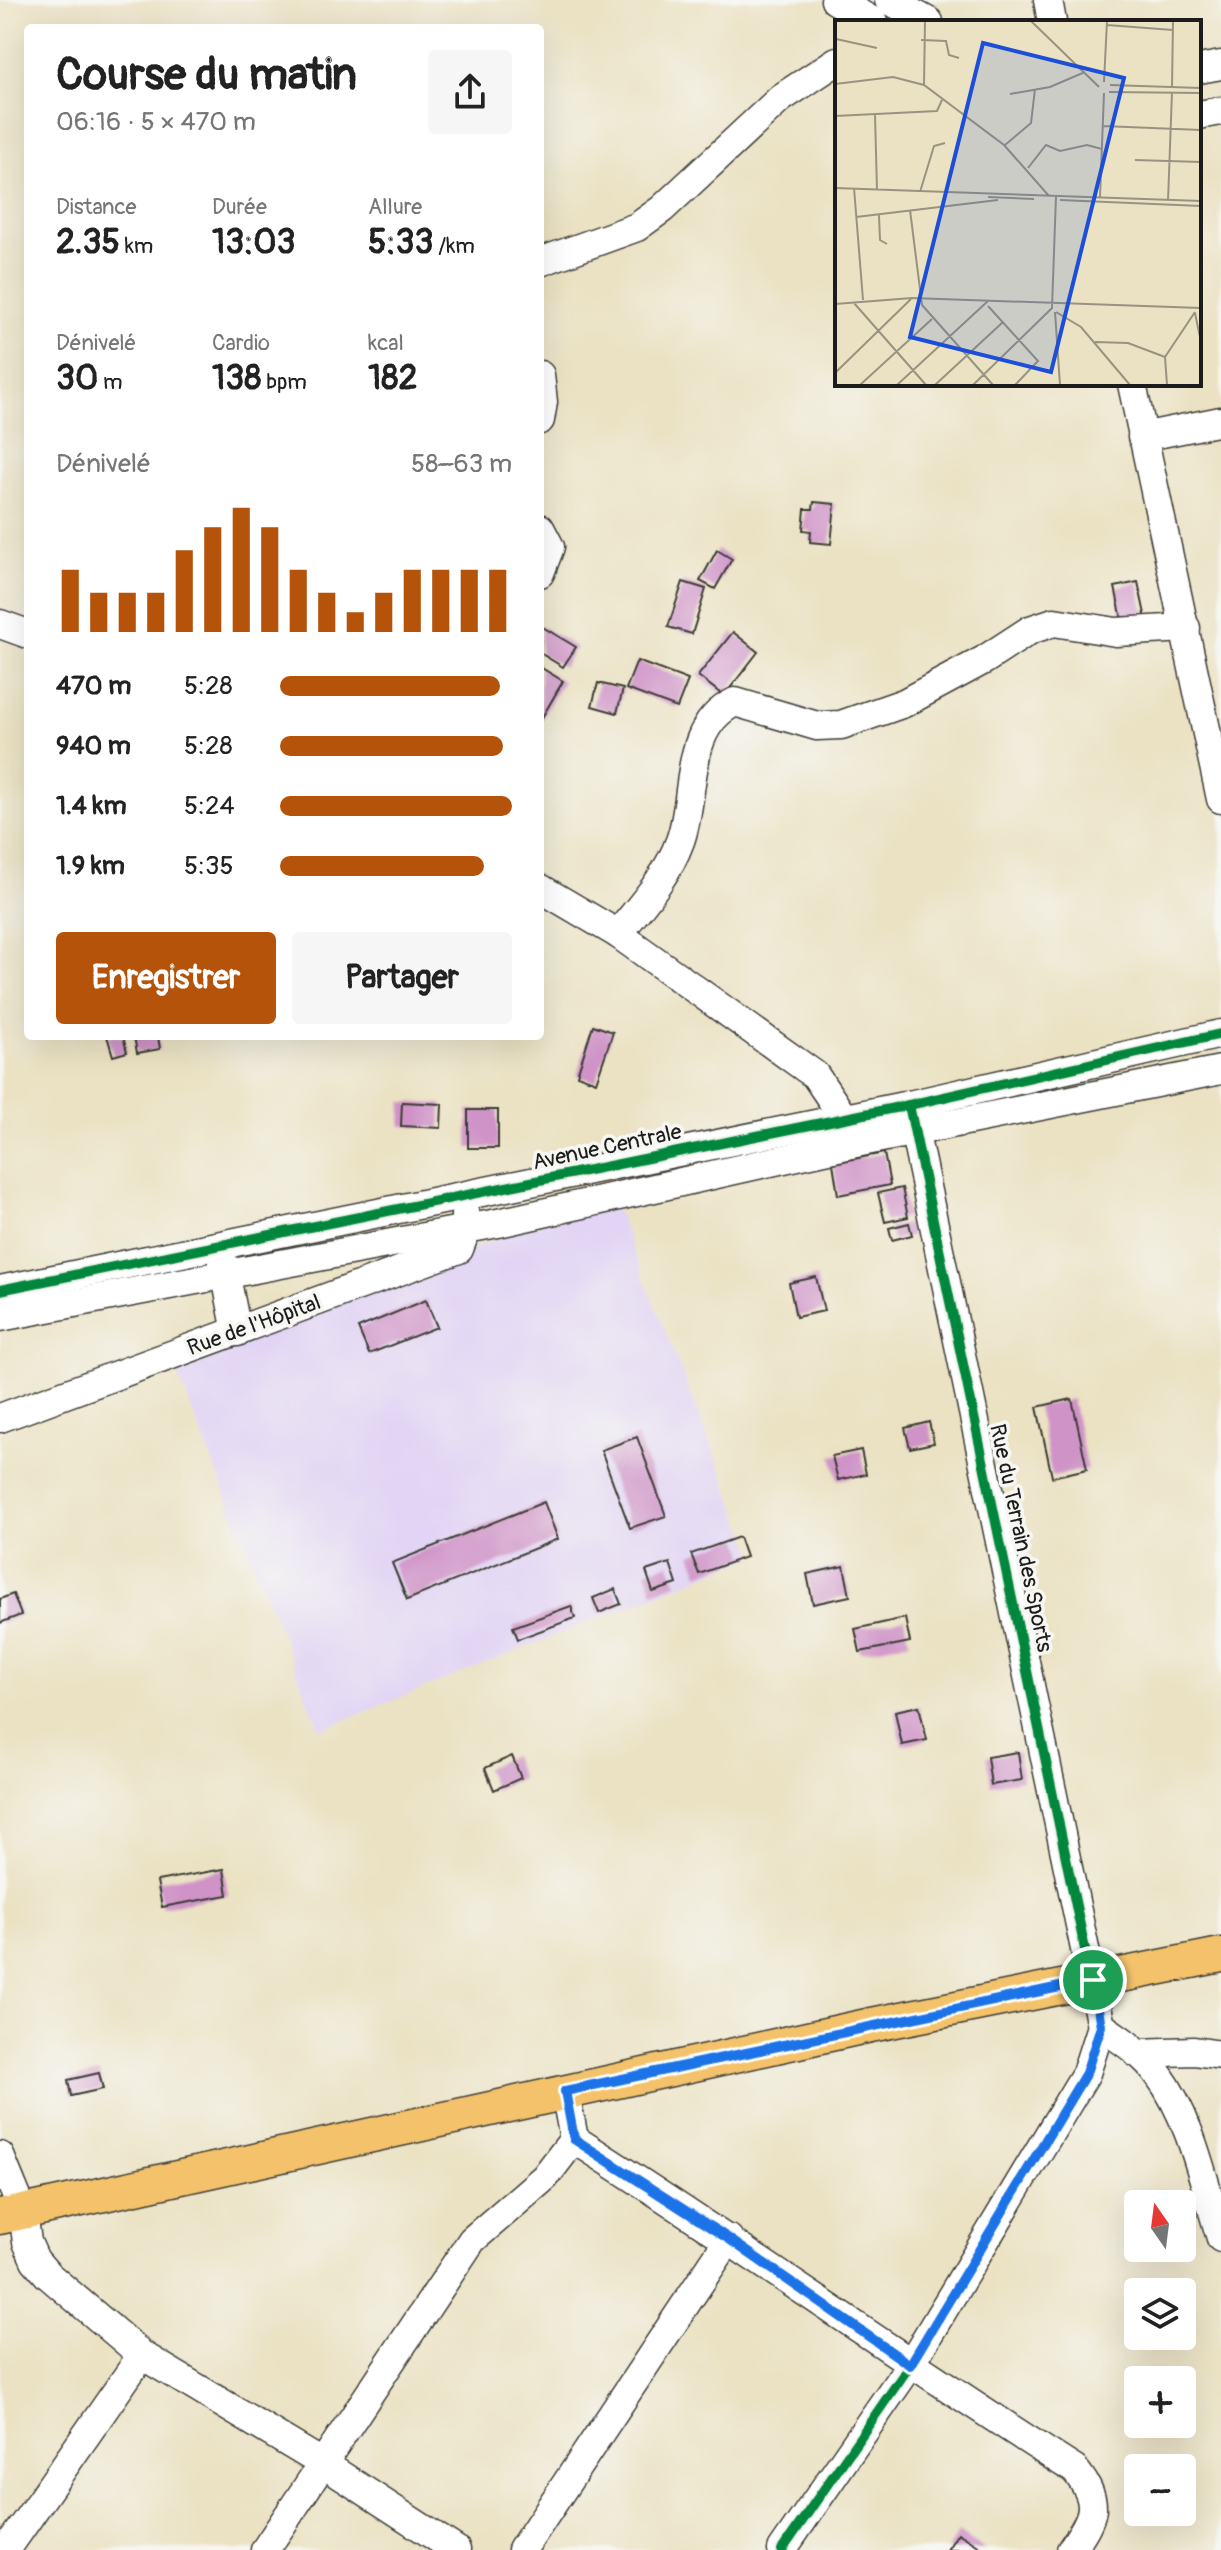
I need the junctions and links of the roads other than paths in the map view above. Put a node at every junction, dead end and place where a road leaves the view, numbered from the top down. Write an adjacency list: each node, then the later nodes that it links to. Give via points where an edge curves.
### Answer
1 (835, 0): 4 (street)
2 (889, 0): 5 (street)
3 (1048, 0): 6 (street)
4 (870, 20)
5 (925, 20)
6 (1052, 20)
7 (835, 62): 12 (street, via 781,98 637,227)
8 (1221, 65): 9 (street)
9 (1201, 69)
10 (1221, 111): 11 (street)
11 (1201, 115)
12 (544, 261)
13 (1132, 386): 15 (street)
14 (1221, 421): 15 (street)
15 (1142, 437): 19 (street)
16 (544, 536): 17 (street, via 550,547)
17 (544, 566)
18 (0, 624): 20 (street)
19 (1186, 628): 21 (street); 23 (street, via 1116,632 1054,622 1030,630 904,703 841,725 817,726 735,702 719,709 695,755 681,838 670,864)
20 (24, 633)
21 (1221, 799)
22 (544, 890): 23 (street)
23 (618, 934): 27 (street, via 815,1075)
24 (1221, 1034): 26 (street, Avenue Centrale)
25 (1221, 1070): 26 (street, Avenue Centrale)
26 (911, 1119): 27 (street, Avenue Centrale); 37 (street, Rue du Terrain des Sports)
27 (848, 1131): 28 (street, Avenue Centrale); 29 (street, Avenue Centrale)
28 (462, 1198): 29 (street); 30 (street, Avenue Centrale)
29 (467, 1228): 31 (street, Avenue Centrale); 34 (street, Rue de l'Hôpital, via 459,1249)
30 (219, 1247): 31 (street); 32 (street, Avenue Centrale)
31 (228, 1274): 33 (street, Avenue Centrale); 34 (street)
32 (0, 1290)
33 (0, 1317)
34 (237, 1332): 35 (street, Rue de l'Hôpital)
35 (0, 1418)
36 (1221, 1955): 37 (main road)
37 (1093, 1980): 38 (street, Rue du Terrain des Sports); 41 (main road)
38 (1101, 2026): 39 (street); 48 (street, via 1086,2073)
39 (1137, 2053): 40 (street); 45 (street, via 1158,2073 1176,2104)
40 (1221, 2055)
41 (565, 2091): 42 (street); 44 (main road)
42 (574, 2139): 46 (street); 49 (street, via 545,2177 472,2240)
43 (0, 2156): 44 (street)
44 (11, 2215): 47 (street, via 48,2275)
45 (1221, 2238)
46 (729, 2239): 48 (street); 53 (street)
47 (142, 2355): 49 (street); 50 (street)
48 (910, 2365): 54 (street); 55 (street, via 1075,2470 1090,2489 1094,2509)
49 (322, 2463): 51 (street); 52 (street)
50 (6, 2550)
51 (265, 2550)
52 (456, 2550)
53 (522, 2550)
54 (782, 2550)
55 (1071, 2550)

